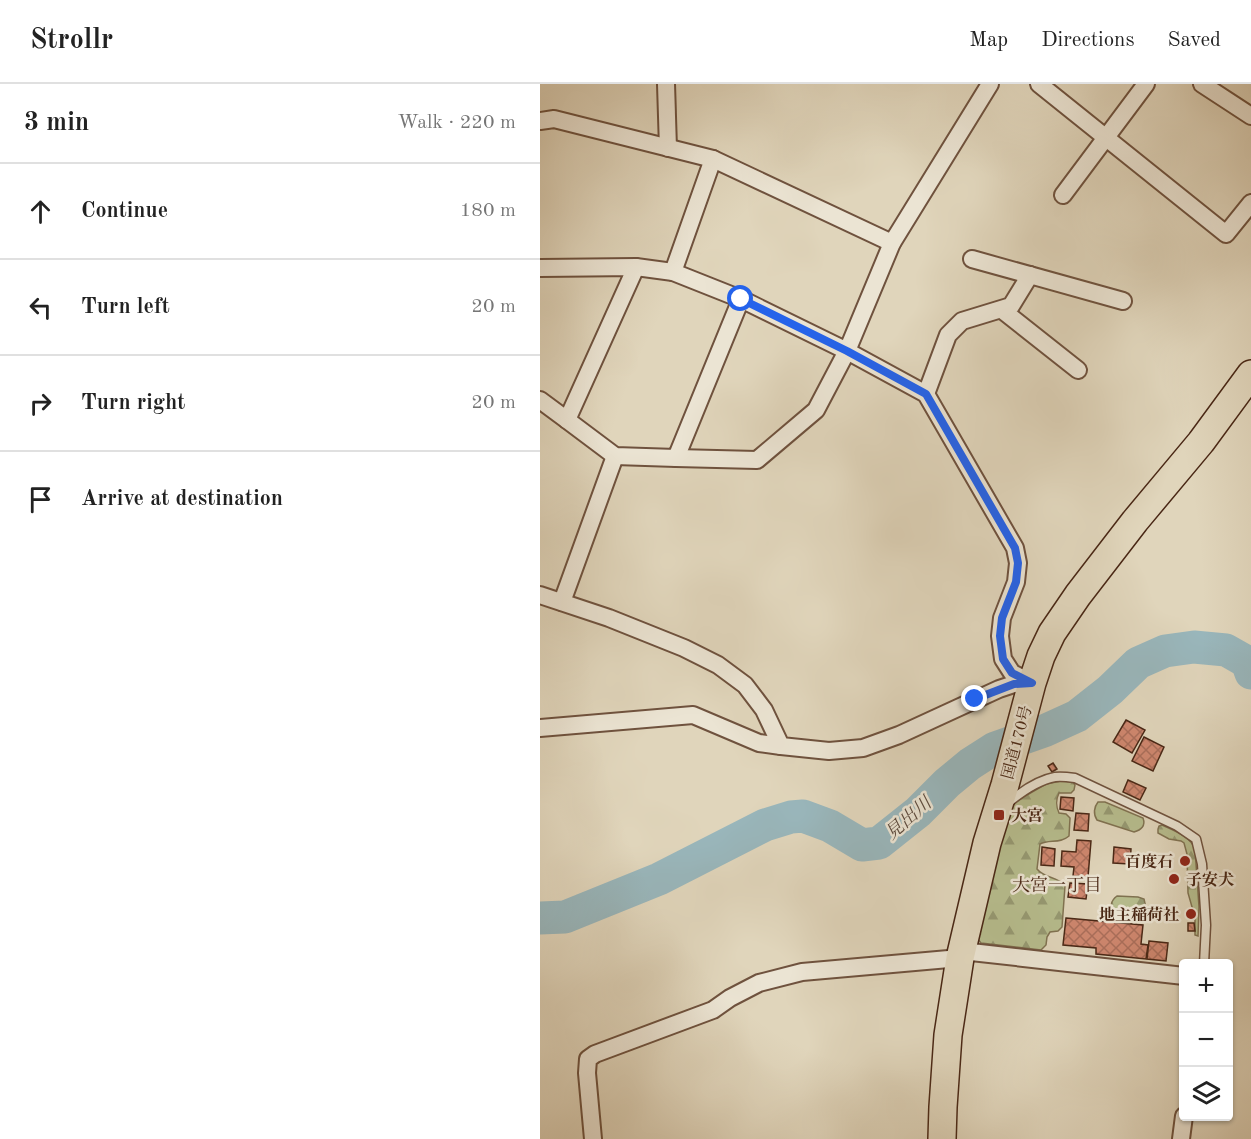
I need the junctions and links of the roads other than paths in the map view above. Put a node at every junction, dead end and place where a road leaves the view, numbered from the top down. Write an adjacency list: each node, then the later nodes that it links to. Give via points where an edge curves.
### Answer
1 (666, 84): 9 (street)
2 (990, 84): 13 (street)
3 (1040, 84): 8 (street)
4 (1146, 84): 8 (street)
5 (1202, 84): 6 (street)
6 (1251, 116)
7 (540, 121): 9 (street, via 554,119)
8 (1106, 137): 11 (street); 12 (street, via 1226,234)
9 (668, 148): 10 (street)
10 (713, 159): 13 (street); 17 (street)
11 (1063, 195)
12 (1251, 203)
13 (892, 243): 22 (street)
14 (972, 259): 18 (street)
15 (636, 267): 16 (street); 17 (street); 27 (street)
16 (540, 268)
17 (673, 272): 19 (street)
18 (1030, 275): 20 (street); 21 (street, via 1011,306)
19 (741, 299): 22 (street); 29 (street)
20 (1123, 301)
21 (1002, 310): 23 (street); 25 (street, via 962,321 948,335)
22 (847, 351): 25 (street); 29 (street, via 816,410 757,460)
23 (1077, 370)
24 (1251, 374): 32 (highway, 国道170号, via 1052,633)
25 (926, 394): 32 (street, via 1015,548 1016,582 1002,618 1000,636 1003,659)
26 (540, 400): 27 (street)
27 (567, 420): 28 (street)
28 (615, 456): 29 (street); 31 (street)
29 (676, 458)
30 (540, 595): 31 (street)
31 (561, 602): 34 (street, via 718,664 745,685 764,710)
32 (1030, 691): 34 (street, via 1014,684 999,688 863,748 829,751); 35 (highway, 国道170号)
33 (540, 728): 34 (street, via 693,715 759,743)
34 (781, 746)
35 (996, 813): 36 (highway, 国道170号); 37 (lane, via 1048,779 1075,778 1177,826 1196,839 1203,864)
36 (961, 954): 38 (street); 40 (street, via 802,972 759,983 712,1010 595,1054 588,1059 587,1072); 41 (highway, 国道170号, via 948,1035)
37 (1204, 959)
38 (1179, 976)
39 (1183, 1121): 42 (street)
40 (593, 1139)
41 (942, 1139)
42 (1181, 1139)

